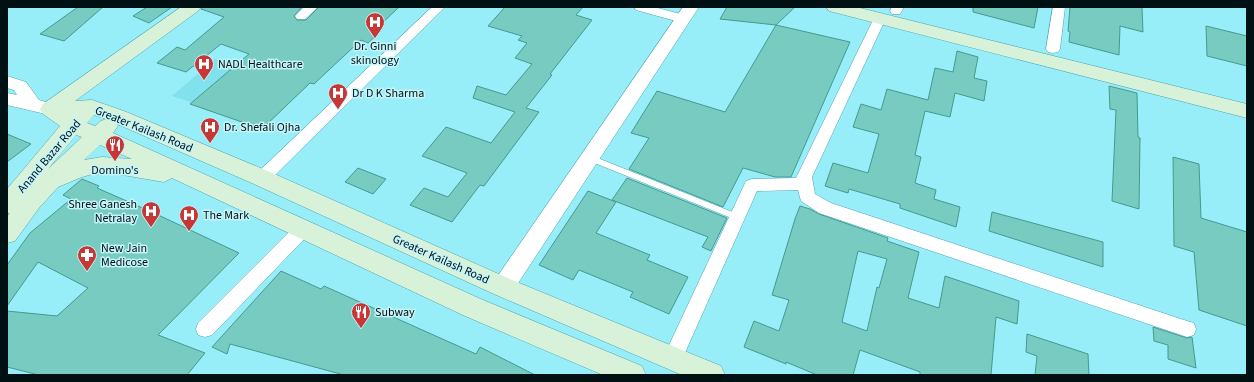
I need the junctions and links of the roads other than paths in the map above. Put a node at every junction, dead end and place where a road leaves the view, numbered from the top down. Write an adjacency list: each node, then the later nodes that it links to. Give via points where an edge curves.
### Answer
1 (192, 7): 14 (main road)
2 (312, 7): 9 (street)
3 (439, 7): 22 (street)
4 (640, 7): 8 (street)
5 (835, 7): 7 (main road)
6 (1059, 7): 10 (street)
7 (888, 11): 10 (main road); 16 (main road); 24 (street, via 804,176)
8 (687, 13): 20 (street)
9 (301, 16)
10 (1053, 49): 13 (main road)
11 (7, 82): 14 (street, via 20,86)
12 (7, 99): 14 (street)
13 (1247, 99)
14 (42, 107): 15 (main road, Greater Kailash Road); 18 (main road, Greater Kailash Road)
15 (92, 107): 17 (main road, Greater Kailash Road); 18 (main road, Anand Bazar Road)
16 (1247, 111)
17 (117, 116): 19 (main road, Anand Bazar Road); 22 (main road, Greater Kailash Road)
18 (72, 125): 19 (main road, Greater Kailash Road); 25 (main road, Anand Bazar Road)
19 (99, 136): 21 (main road, Greater Kailash Road); 23 (main road, Anand Bazar Road, via 67,163)
20 (590, 158): 26 (lane); 29 (street)
21 (189, 178): 23 (main road, via 110,165 78,170); 27 (main road, Greater Kailash Road)
22 (262, 178): 29 (main road, Greater Kailash Road)
23 (50, 182): 28 (main road, Anand Bazar Road)
24 (805, 184): 26 (street, via 752,185); 30 (street, via 807,197 825,208)
25 (7, 205)
26 (737, 217): 32 (street)
27 (303, 229): 31 (street); 33 (main road, Greater Kailash Road, via 474,308)
28 (7, 234)
29 (503, 287): 32 (main road, Greater Kailash Road)
30 (1187, 329)
31 (205, 330)
32 (673, 358): 34 (main road, Greater Kailash Road)
33 (626, 374)
34 (712, 375)

